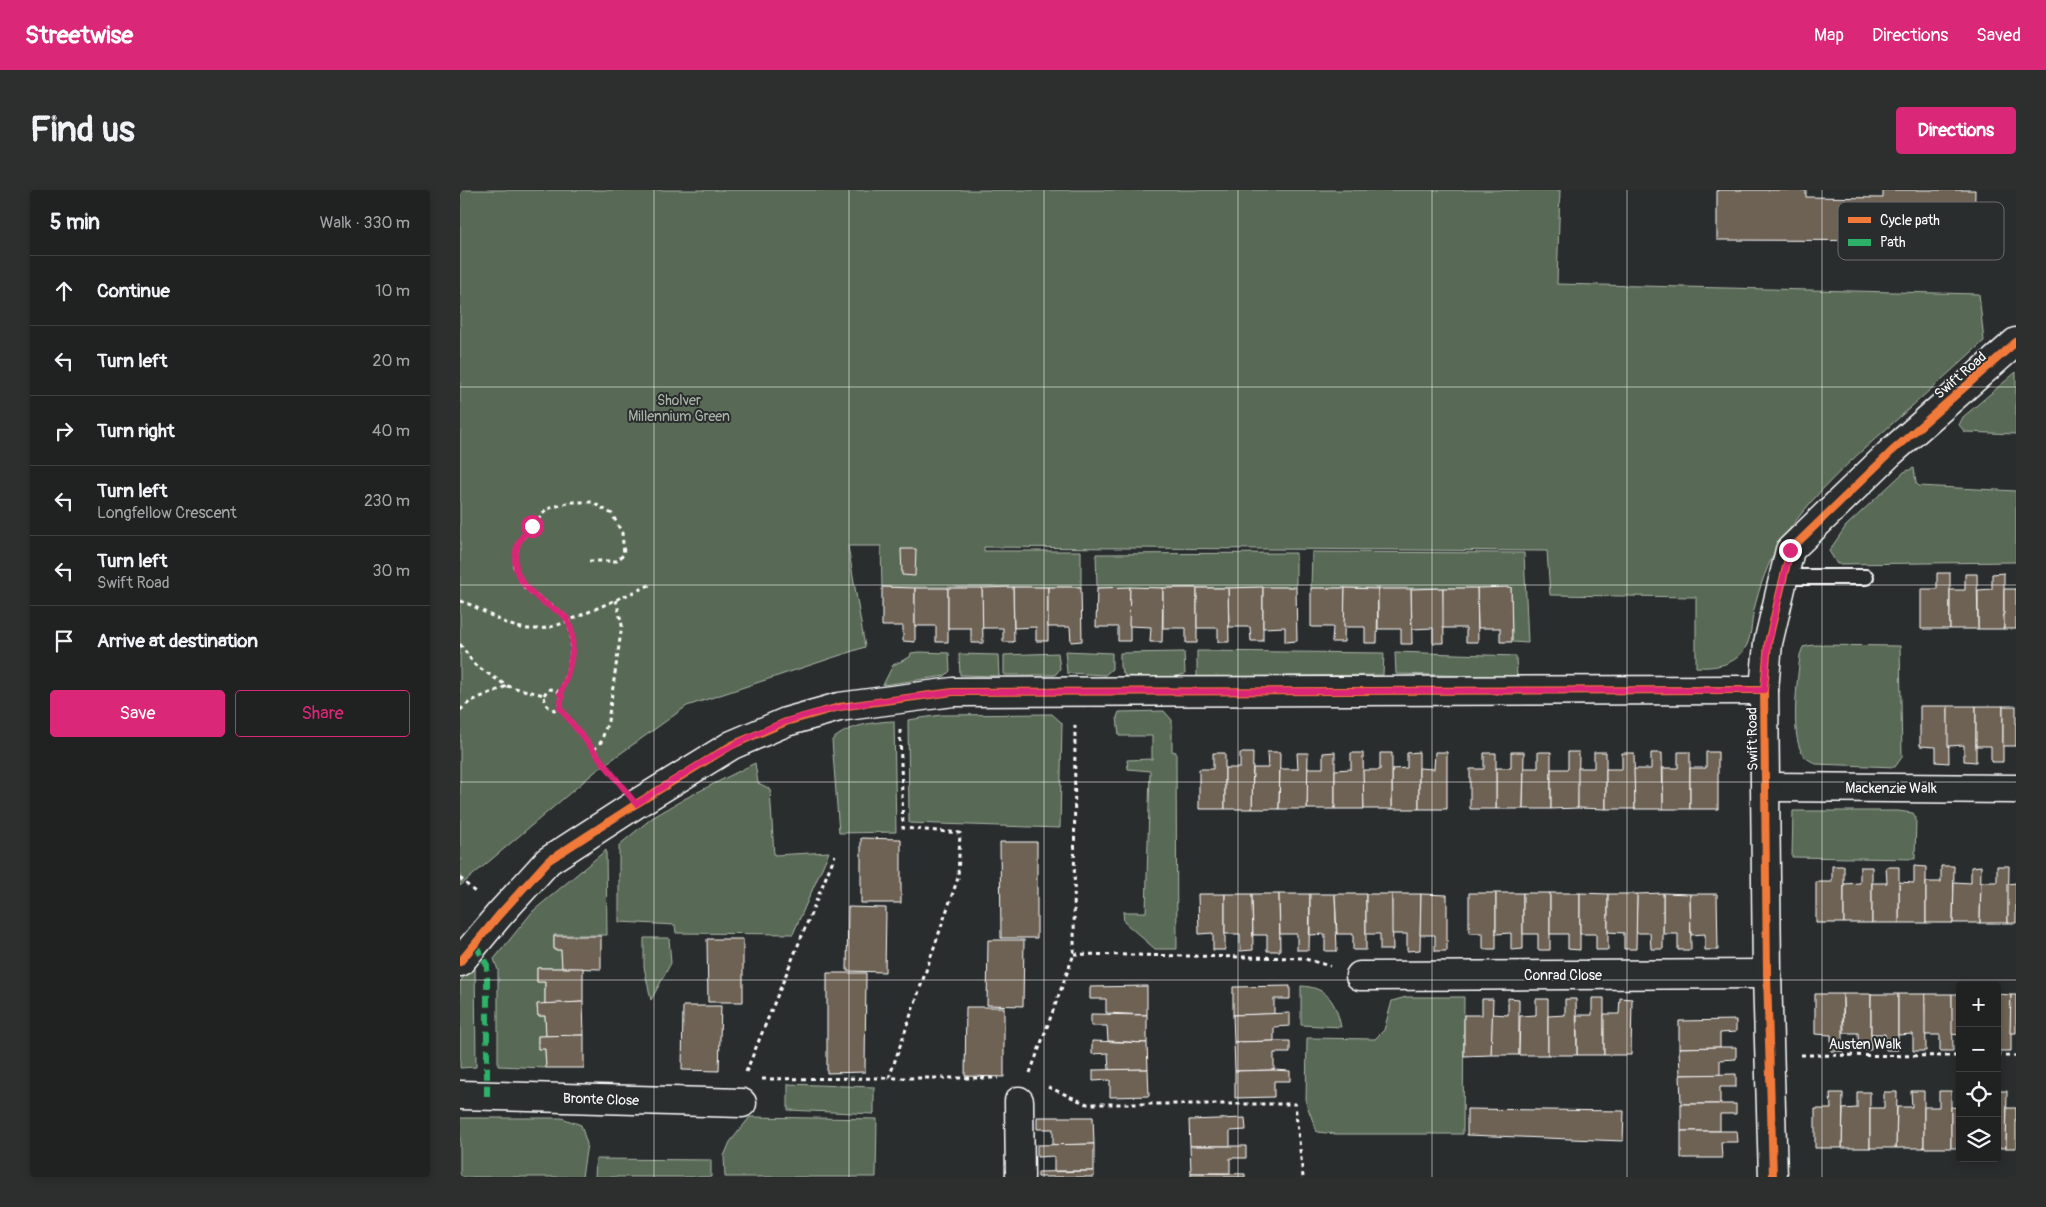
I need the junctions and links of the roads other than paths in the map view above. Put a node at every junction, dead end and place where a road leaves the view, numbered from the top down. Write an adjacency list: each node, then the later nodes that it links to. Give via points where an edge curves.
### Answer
1 (2016, 342): 2 (street, Swift Road, via 1891,452 1790,550)
2 (1782, 577): 3 (lane); 4 (street, Swift Road, via 1768,643)
3 (1866, 577)
4 (1764, 690): 5 (street, Swift Road); 7 (street, via 953,692 839,707 786,722 732,745 548,861)
5 (1766, 787): 6 (street, Mackenzie Walk); 8 (street, Swift Road)
6 (2016, 788)
7 (460, 962)
8 (1767, 974): 9 (street, Conrad Close); 14 (street, Swift Road)
9 (1360, 976)
10 (1023, 1090): 13 (street)
11 (743, 1091): 12 (street, Bronte Close)
12 (460, 1095)
13 (1020, 1177)
14 (1773, 1177)

